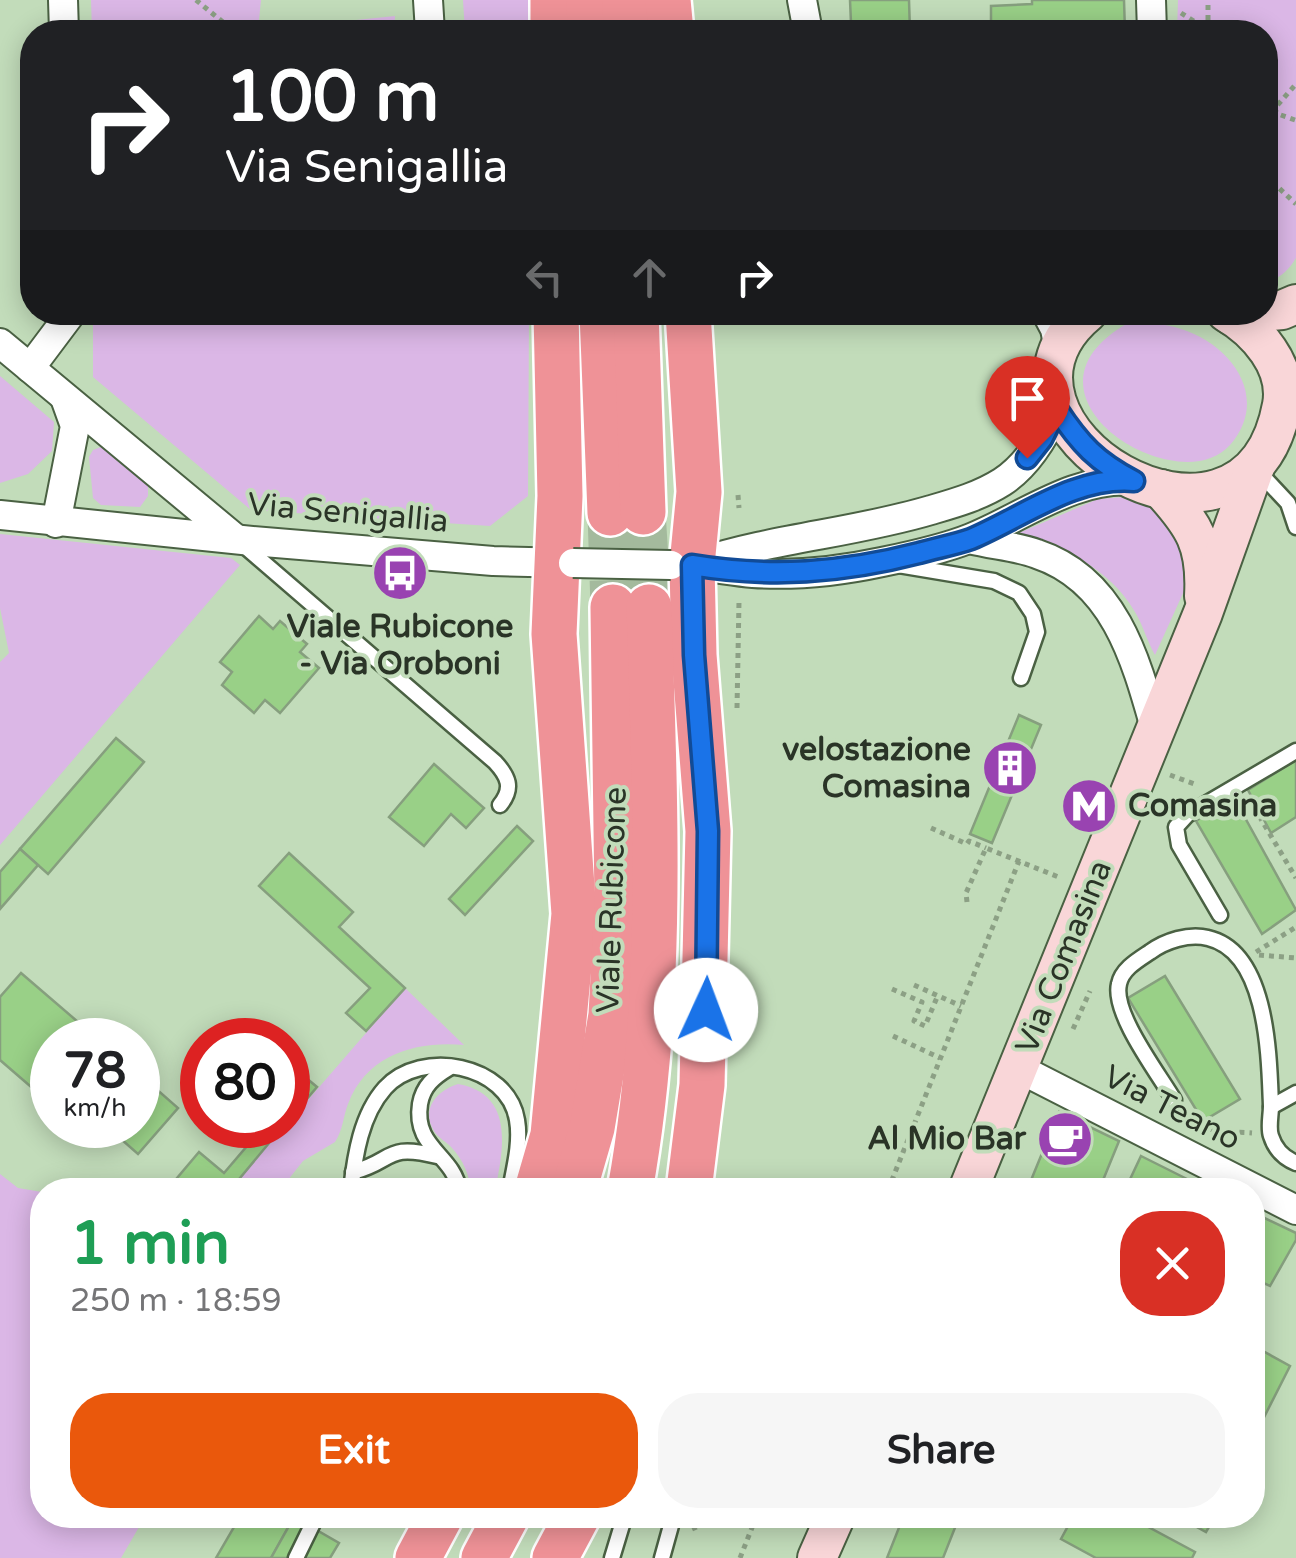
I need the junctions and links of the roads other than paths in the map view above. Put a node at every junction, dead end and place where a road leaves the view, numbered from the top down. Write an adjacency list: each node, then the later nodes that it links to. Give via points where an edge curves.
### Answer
1 (62, 325): 12 (street)
2 (556, 325): 25 (highway)
3 (604, 325): 4 (highway, via 627,512)
4 (635, 325)
5 (689, 325): 26 (highway, via 699,492)
6 (1053, 325): 11 (street)
7 (1073, 325): 11 (main road)
8 (1243, 325): 13 (main road, via 1270,353)
9 (0, 344): 12 (street)
10 (1296, 347): 13 (main road)
11 (1059, 349): 15 (main road)
12 (30, 368): 14 (street)
13 (1284, 382): 16 (main road, Via Comasina, via 1278,424)
14 (66, 398): 20 (street, via 75,426); 22 (street)
15 (1057, 409): 17 (main road, via 1105,466); 26 (street, Via Senigallia, via 1016,471 990,489 890,522)
16 (1255, 467): 17 (main road, via 1224,487 1192,493); 18 (lane); 27 (main road, Via Comasina)
17 (1147, 485): 23 (street, Via Senigallia, via 1097,482); 27 (main road, Via Comasina, via 1186,516 1199,539 1206,568)
18 (1292, 500): 21 (lane)
19 (0, 515): 20 (street, Via Senigallia)
20 (56, 523): 22 (street, Via Senigallia)
21 (1296, 527)
22 (236, 539): 25 (street, Via Senigallia); 31 (lane, via 495,762 509,784)
23 (970, 539): 24 (street, Via Senigallia); 29 (street, via 1041,555 1099,594 1134,655)
24 (883, 562): 26 (street, Via Senigallia, via 779,574); 28 (lane, via 994,581 1019,593 1037,632)
25 (565, 563): 26 (street, Via Senigallia, bridge); 44 (highway, via 554,634 574,914 553,1135)
26 (682, 565): 47 (highway, via 708,831 702,1085)
27 (1203, 613): 29 (main road, Via Comasina)
28 (1021, 678)
29 (1156, 731): 34 (main road, Via Comasina)
30 (1296, 751): 32 (lane, via 1176,827)
31 (500, 804)
32 (1220, 915)
33 (453, 1066): 38 (lane, via 421,1093 422,1136); 40 (lane, via 420,1067 386,1086 365,1119); 43 (lane, via 505,1092 517,1118)
34 (1018, 1068): 48 (main road, Via Comasina); 49 (street, Via Teano)
35 (1296, 1092): 37 (lane)
36 (1174, 1100): 37 (lane, via 1119,1006 1119,982 1160,945 1207,937 1243,960 1250,976 1262,1009)
37 (1271, 1108): 39 (lane, via 1270,1134 1284,1158)
38 (438, 1156): 40 (lane, via 394,1152); 42 (lane)
39 (1296, 1163)
40 (353, 1172): 41 (lane)
41 (352, 1178)
42 (457, 1178)
43 (512, 1178)
44 (540, 1178)
45 (577, 1178): 46 (highway, Viale Rubicone, via 610,1015 631,607 657,851 652,1030)
46 (632, 1178)
47 (690, 1178)
48 (973, 1178)
49 (1233, 1178)
50 (1265, 1194): 51 (street, Via Teano)
51 (1296, 1210)
52 (310, 1528): 58 (lane)
53 (500, 1528): 59 (highway)
54 (571, 1528): 60 (highway)
55 (621, 1528): 61 (lane)
56 (670, 1528): 62 (lane)
57 (831, 1528): 63 (main road)
58 (296, 1558)
59 (484, 1558)
60 (556, 1558)
61 (612, 1558)
62 (662, 1558)
63 (818, 1558)

